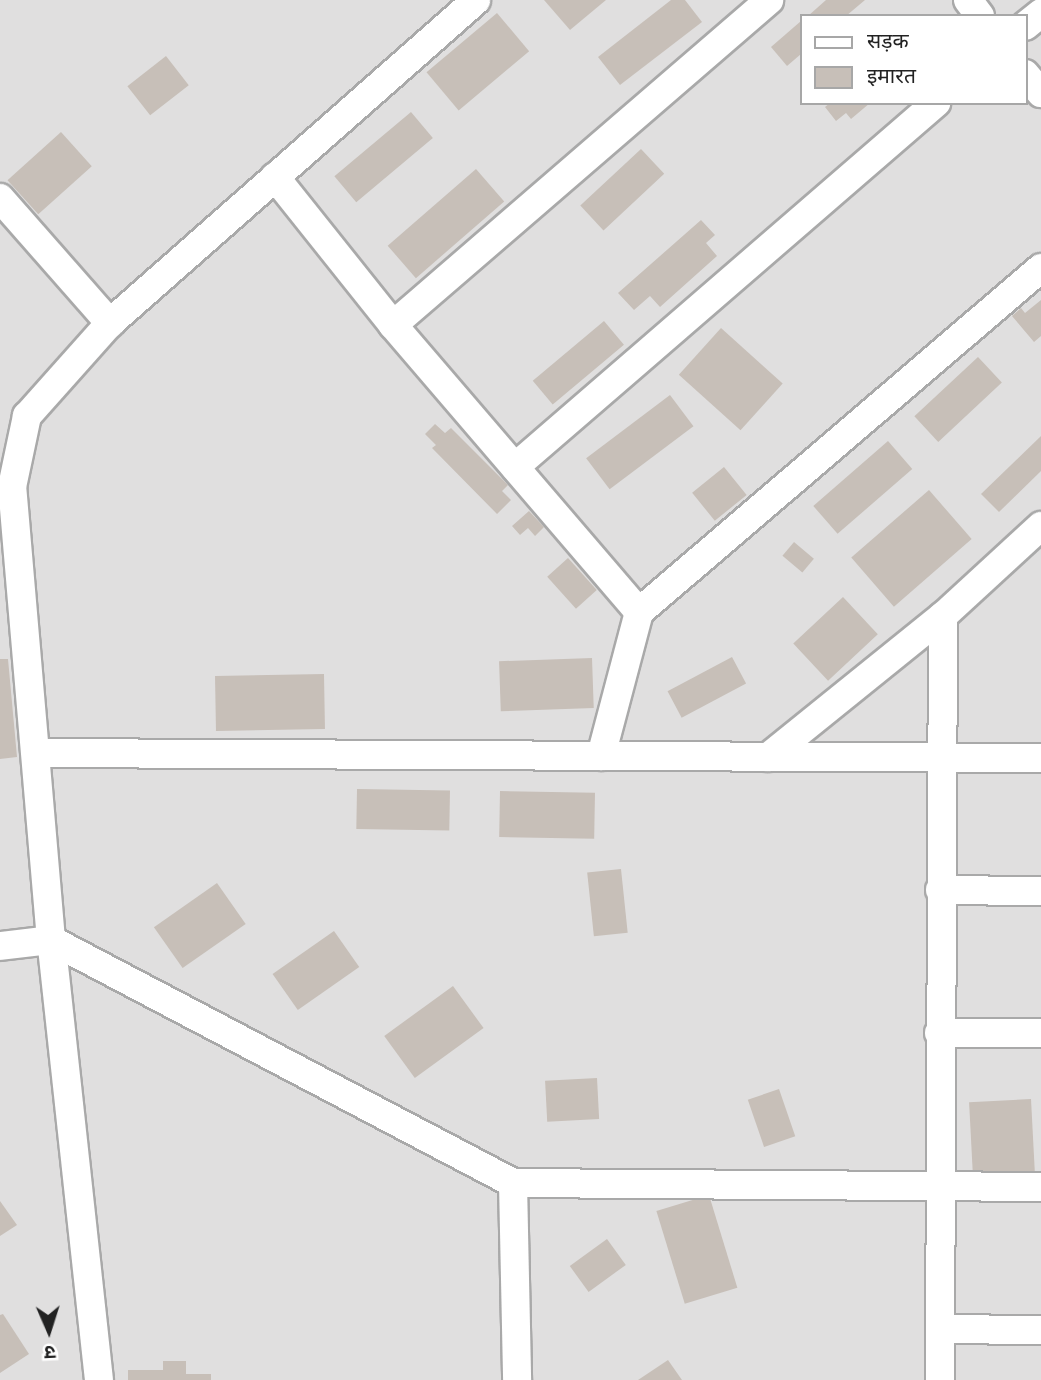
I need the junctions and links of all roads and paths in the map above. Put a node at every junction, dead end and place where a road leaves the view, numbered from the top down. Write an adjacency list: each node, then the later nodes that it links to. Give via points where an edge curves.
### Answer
1 (476, 0): 8 (street)
2 (769, 0): 12 (street)
3 (1041, 13): 4 (street)
4 (1027, 24)
5 (1027, 76): 6 (street)
6 (1041, 93)
7 (934, 105): 13 (street)
8 (275, 177): 11 (street); 12 (street)
9 (0, 198): 11 (street)
10 (1041, 268): 15 (street)
11 (110, 323): 17 (street, via 27,416 12,487)
12 (393, 325): 13 (street)
13 (515, 467): 15 (street)
14 (1041, 526): 16 (street)
15 (639, 611): 18 (street)
16 (943, 616): 19 (street); 20 (street)
17 (38, 753): 18 (street); 24 (street)
18 (601, 756): 19 (street)
19 (768, 757): 20 (street)
20 (941, 758): 21 (street); 22 (street)
21 (1041, 758)
22 (940, 890): 23 (street); 26 (street)
23 (1041, 891)
24 (51, 940): 25 (street); 28 (street); 33 (street)
25 (0, 946)
26 (939, 1033): 27 (street); 29 (street)
27 (1041, 1033)
28 (513, 1183): 29 (street); 34 (street)
29 (939, 1187): 30 (street); 31 (street)
30 (1041, 1187)
31 (940, 1329): 32 (street); 35 (street)
32 (1041, 1329)
33 (99, 1380)
34 (517, 1380)
35 (940, 1380)

